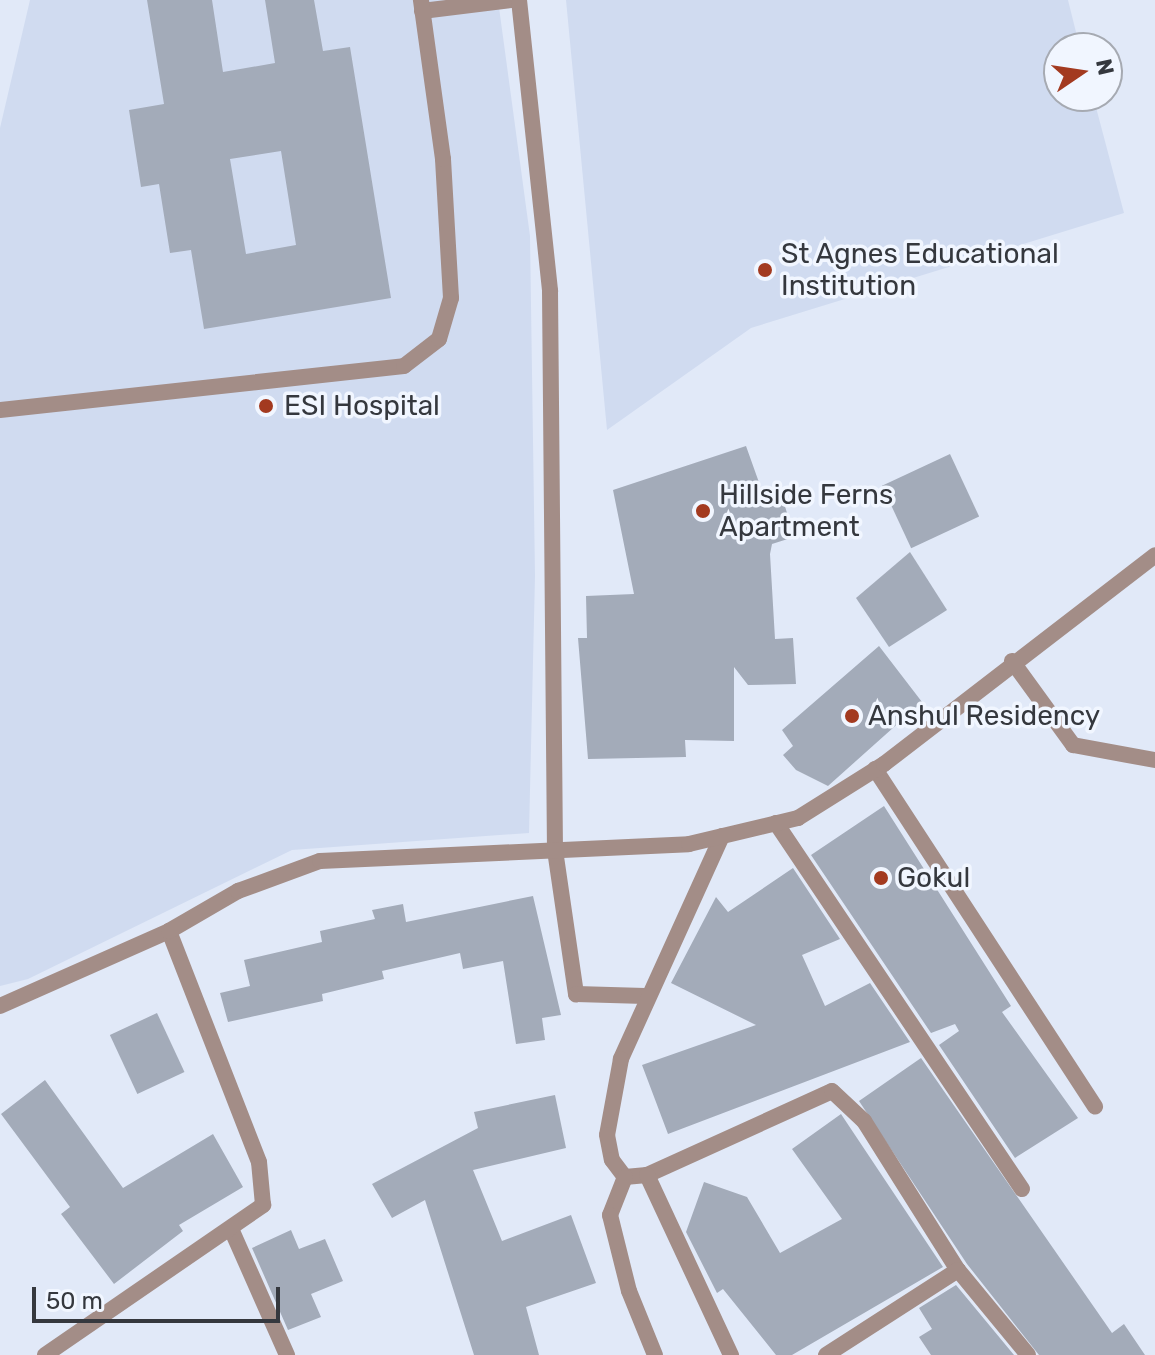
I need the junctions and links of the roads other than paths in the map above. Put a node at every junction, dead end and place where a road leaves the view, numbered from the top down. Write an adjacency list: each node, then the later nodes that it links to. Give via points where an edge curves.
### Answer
1 (512, 0): 3 (street)
2 (519, 0): 11 (street, via 550,291)
3 (421, 6): 4 (street, via 443,159 451,298 439,339 404,366)
4 (0, 410)
5 (1155, 555): 6 (street)
6 (1012, 661): 7 (street, via 1073,745); 8 (street)
7 (1155, 760)
8 (875, 769): 9 (street, via 798,818); 15 (street)
9 (776, 823): 10 (street); 18 (street)
10 (722, 836): 11 (street); 13 (street)
11 (555, 850): 12 (street, via 320,861 238,891); 13 (street, via 576,994)
12 (169, 931): 14 (street); 19 (street, via 259,1162 263,1205)
13 (645, 996): 17 (street, via 621,1059 607,1135)
14 (0, 1006)
15 (1095, 1107)
16 (647, 1175): 17 (street); 20 (street, via 832,1091 864,1121); 24 (street)
17 (625, 1177): 23 (street, via 610,1215 629,1291)
18 (1022, 1189)
19 (232, 1231): 21 (street); 22 (street)
20 (958, 1270): 25 (street); 26 (street)
21 (45, 1355)
22 (287, 1355)
23 (655, 1355)
24 (731, 1355)
25 (826, 1355)
26 (1028, 1355)

